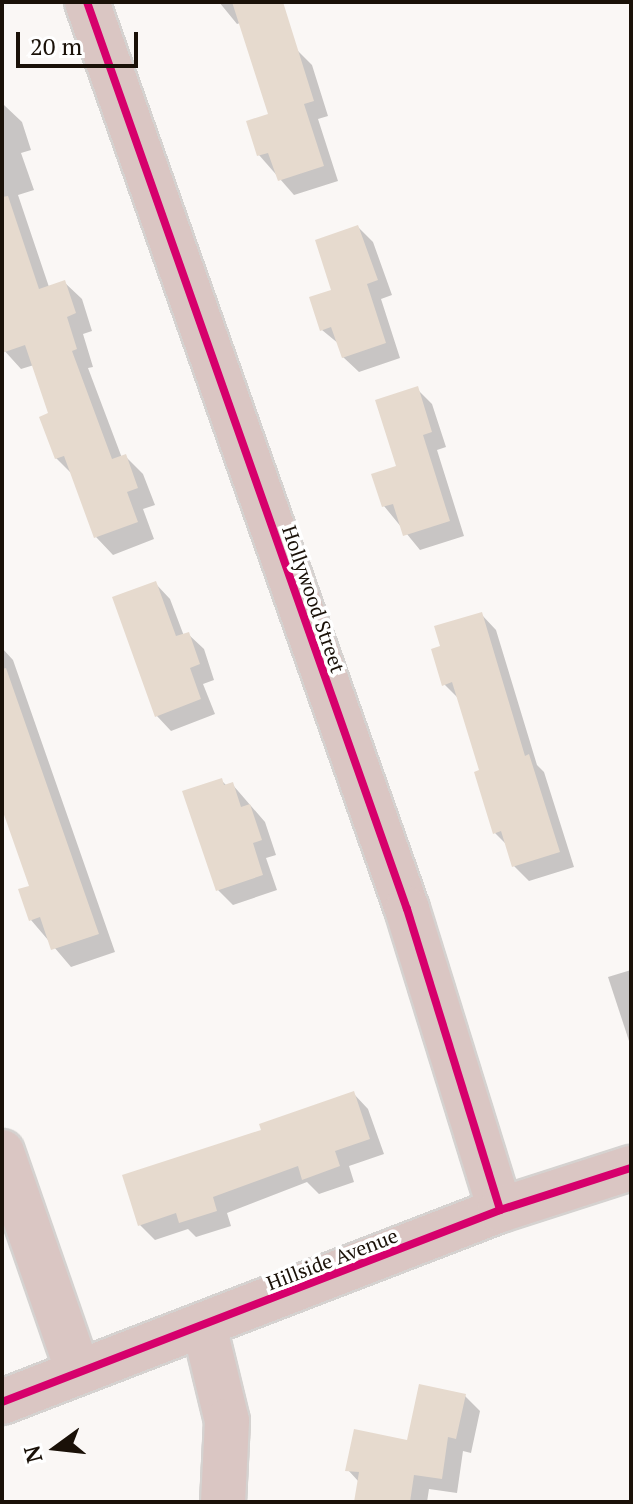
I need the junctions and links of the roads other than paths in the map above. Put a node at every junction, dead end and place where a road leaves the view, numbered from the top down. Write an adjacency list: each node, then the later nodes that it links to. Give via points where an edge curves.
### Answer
1 (87, 2): 4 (street, Hollywood Street, via 407,909)
2 (2, 1152): 6 (street)
3 (631, 1168): 4 (street, Hillside Avenue)
4 (500, 1210): 5 (street, Hillside Avenue)
5 (204, 1326): 6 (street, Hillside Avenue); 8 (street, via 227,1421)
6 (78, 1372): 7 (street, Hillside Avenue)
7 (2, 1402)
8 (223, 1502)

